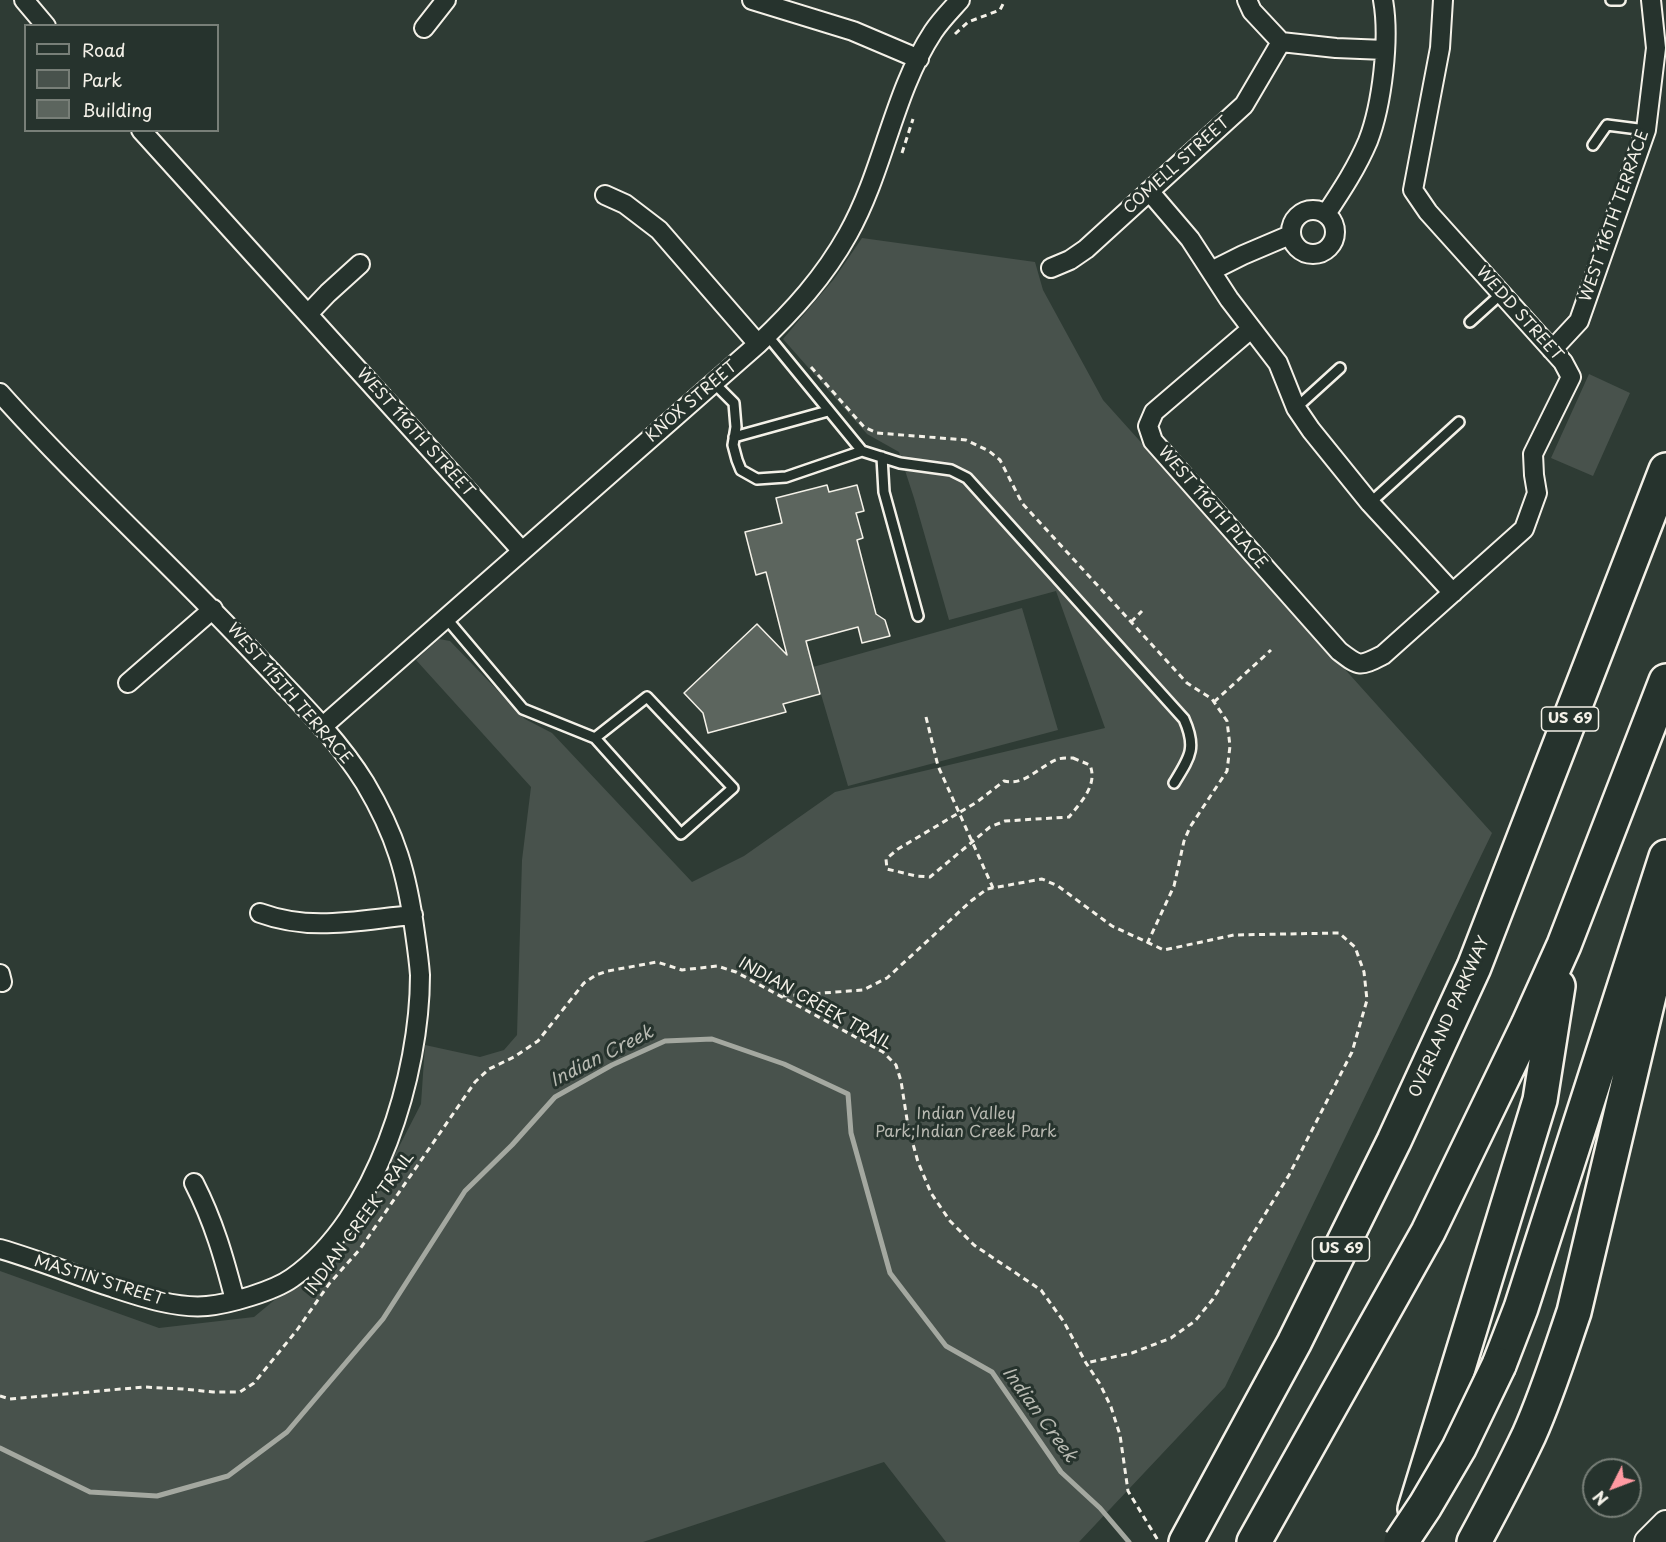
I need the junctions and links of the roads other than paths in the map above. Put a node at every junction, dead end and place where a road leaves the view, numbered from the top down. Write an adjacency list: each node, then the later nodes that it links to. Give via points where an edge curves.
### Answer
1 (24, 0): 11 (street)
2 (446, 0): 12 (street)
3 (752, 0): 15 (street, via 853,31)
4 (960, 0): 15 (street, KNOX STREET, via 934,31)
5 (1247, 0): 13 (street, via 1252,11)
6 (1383, 0): 14 (street)
7 (1443, 0): 26 (street, WEDD STREET, via 1440,48 1413,190)
8 (1611, 0): 9 (lane)
9 (1620, 0)
10 (1651, 0): 16 (street, WEST 116TH TERRACE, via 1656,48)
11 (44, 24)
12 (424, 28)
13 (1281, 42): 14 (street); 19 (street, COMELL STREET, via 1244,105)
14 (1385, 50): 21 (street, via 1368,140)
15 (919, 59): 30 (street, KNOX STREET, via 849,233 802,300)
16 (1646, 130): 18 (lane, via 1608,125); 31 (street, WEST 116TH TERRACE, via 1579,321)
17 (143, 132): 27 (street, WEST 116TH STREET)
18 (1593, 145)
19 (1149, 191): 24 (street, COMELL STREET, via 1086,249); 25 (street, via 1190,239)
20 (605, 195): 30 (street, via 625,204 659,230)
21 (1326, 214): 22 (street, via 1310,209 1301,212 1294,218); 22 (street, via 1332,220 1335,237 1325,252 1308,254 1299,250)
22 (1290, 235): 25 (street)
23 (360, 264): 27 (street)
24 (1051, 268)
25 (1211, 271): 29 (street)
26 (1501, 294): 28 (lane); 31 (street, WEDD STREET)
27 (308, 314): 43 (street, WEST 116TH STREET)
28 (1470, 322)
29 (1251, 329): 35 (street, via 1278,363); 48 (street, WEST 116TH PLACE, via 1154,412 1148,426 1153,441 1339,651)
30 (762, 340): 33 (street, KNOX STREET); 36 (lane)
31 (1552, 350): 44 (street, WEDD STREET, via 1571,377 1533,454 1537,493 1532,511 1524,529)
32 (1340, 368): 35 (lane)
33 (714, 382): 38 (lane, via 734,403); 43 (street, KNOX STREET)
34 (0, 393): 45 (street, WEST 115TH TERRACE)
35 (1296, 408): 42 (street)
36 (828, 411): 38 (lane); 39 (lane)
37 (1459, 422): 42 (lane)
38 (734, 437): 39 (lane, via 741,470 757,479 786,477)
39 (862, 451): 40 (lane)
40 (882, 457): 46 (lane, via 884,492); 53 (lane, via 951,470 967,478 1184,719 1191,735 1190,758)
41 (1666, 470): 64 (highway, OVERLAND PARKWAY / US 69, via 1474,967 1394,1142 1294,1343)
42 (1371, 503): 44 (street)
43 (522, 551): 47 (street, KNOX STREET)
44 (1453, 592): 48 (street, WEDD STREET, via 1383,655 1365,665)
45 (213, 609): 50 (street, WEST 115TH TERRACE); 51 (street, WEST 115TH TERRACE)
46 (918, 616)
47 (446, 618): 51 (street, KNOX STREET); 52 (lane, via 523,709)
48 (1355, 664)
49 (1666, 681): 58 (highway)
50 (128, 683)
51 (322, 727): 56 (street, WEST 115TH TERRACE, via 381,812 406,874)
52 (595, 738): 52 (lane, via 681,834 733,788 648,697)
53 (1174, 783)
54 (1666, 857): 66 (highway, bridge, via 1499,1365 1459,1448)
55 (260, 913): 56 (street, via 319,925)
56 (412, 915): 59 (street, WEST 115TH TERRACE, via 420,971 413,1056 402,1103)
57 (1666, 924): 67 (highway, via 1574,1312 1530,1433)
58 (1564, 945): 65 (highway, via 1428,1232); 66 (highway, via 1540,1100)
59 (372, 1175): 62 (street, MASTIN STREET, via 358,1203 311,1264 273,1289)
60 (194, 1183): 62 (street, via 211,1216)
61 (0, 1249): 62 (street, MASTIN STREET, via 164,1302 206,1306)
62 (234, 1300)
63 (1666, 1524): 68 (main road)
64 (1191, 1533)
65 (1254, 1542)
66 (1403, 1542)
67 (1474, 1542)
68 (1648, 1542)

